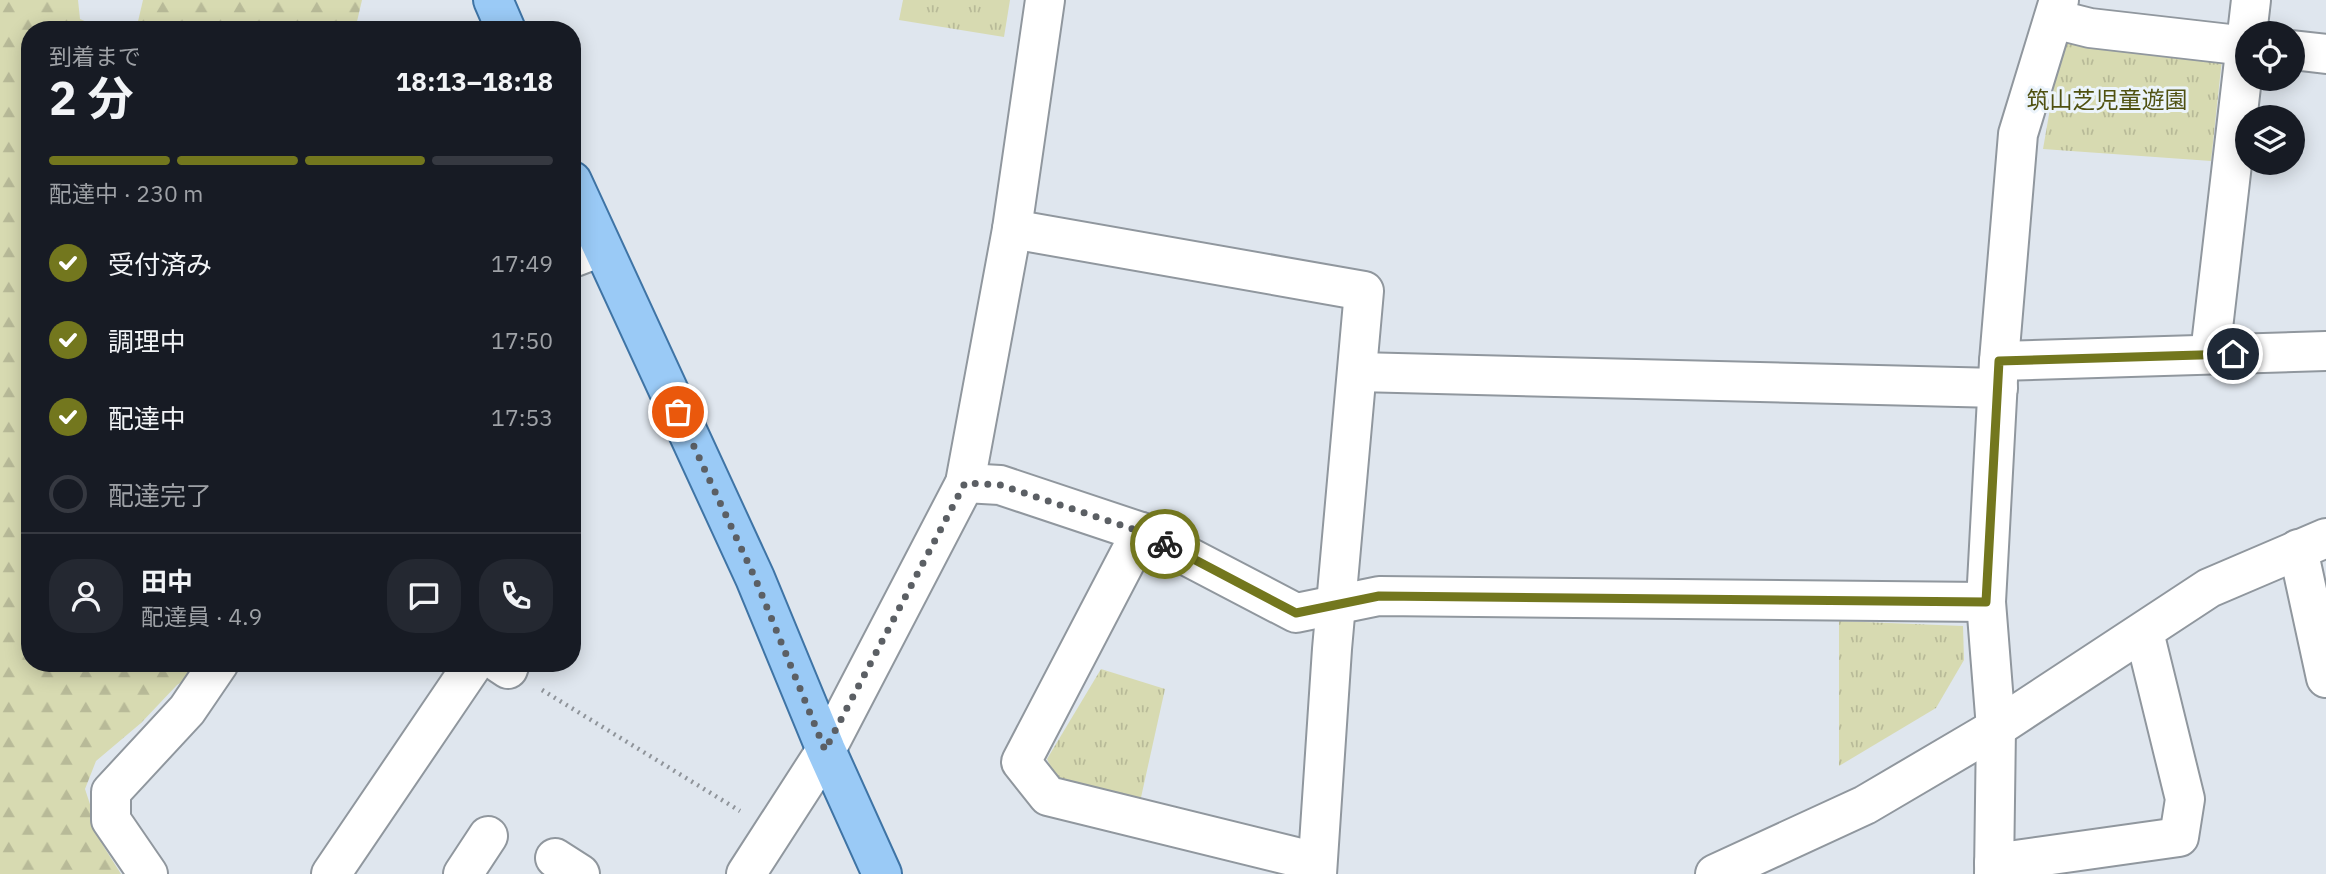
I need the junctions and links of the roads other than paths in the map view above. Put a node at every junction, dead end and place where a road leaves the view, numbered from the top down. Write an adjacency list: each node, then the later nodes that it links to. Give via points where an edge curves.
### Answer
1 (493, 0): 5 (main road)
2 (1045, 0): 12 (street)
3 (2251, 0): 6 (street)
4 (2057, 10): 7 (street, via 2090,28); 17 (street, via 2018,134)
5 (502, 21)
6 (2249, 21)
7 (2235, 44)
8 (2305, 52): 9 (street)
9 (2326, 54)
10 (2241, 91): 15 (street)
11 (581, 224): 13 (main road)
12 (1012, 229): 16 (street, via 1364,291); 18 (street)
13 (587, 253): 28 (main road, via 755,578)
14 (2326, 351): 15 (street)
15 (2210, 354): 17 (street)
16 (1357, 372): 17 (street); 22 (street)
17 (1998, 374): 21 (street)
18 (965, 483): 19 (street, via 1000,485); 28 (street)
19 (1142, 532): 22 (street, via 1296,613); 30 (street, via 1021,762 1048,796)
20 (2312, 544): 23 (street, via 2209,588); 26 (street)
21 (1986, 602): 22 (street, via 1379,596); 27 (street)
22 (1337, 606): 30 (street)
23 (2144, 632): 27 (street); 31 (street, via 2185,799 2179,837)
24 (213, 672): 32 (street, via 187,710 111,792 111,820)
25 (492, 672): 33 (street)
26 (2326, 678)
27 (1996, 727): 31 (street); 37 (street, via 1865,805)
28 (825, 750): 35 (street); 36 (main road)
29 (488, 836): 34 (street)
30 (1317, 868)
31 (1994, 868)
32 (148, 874)
33 (331, 874)
34 (463, 874)
35 (746, 874)
36 (882, 874)
37 (1716, 874)

